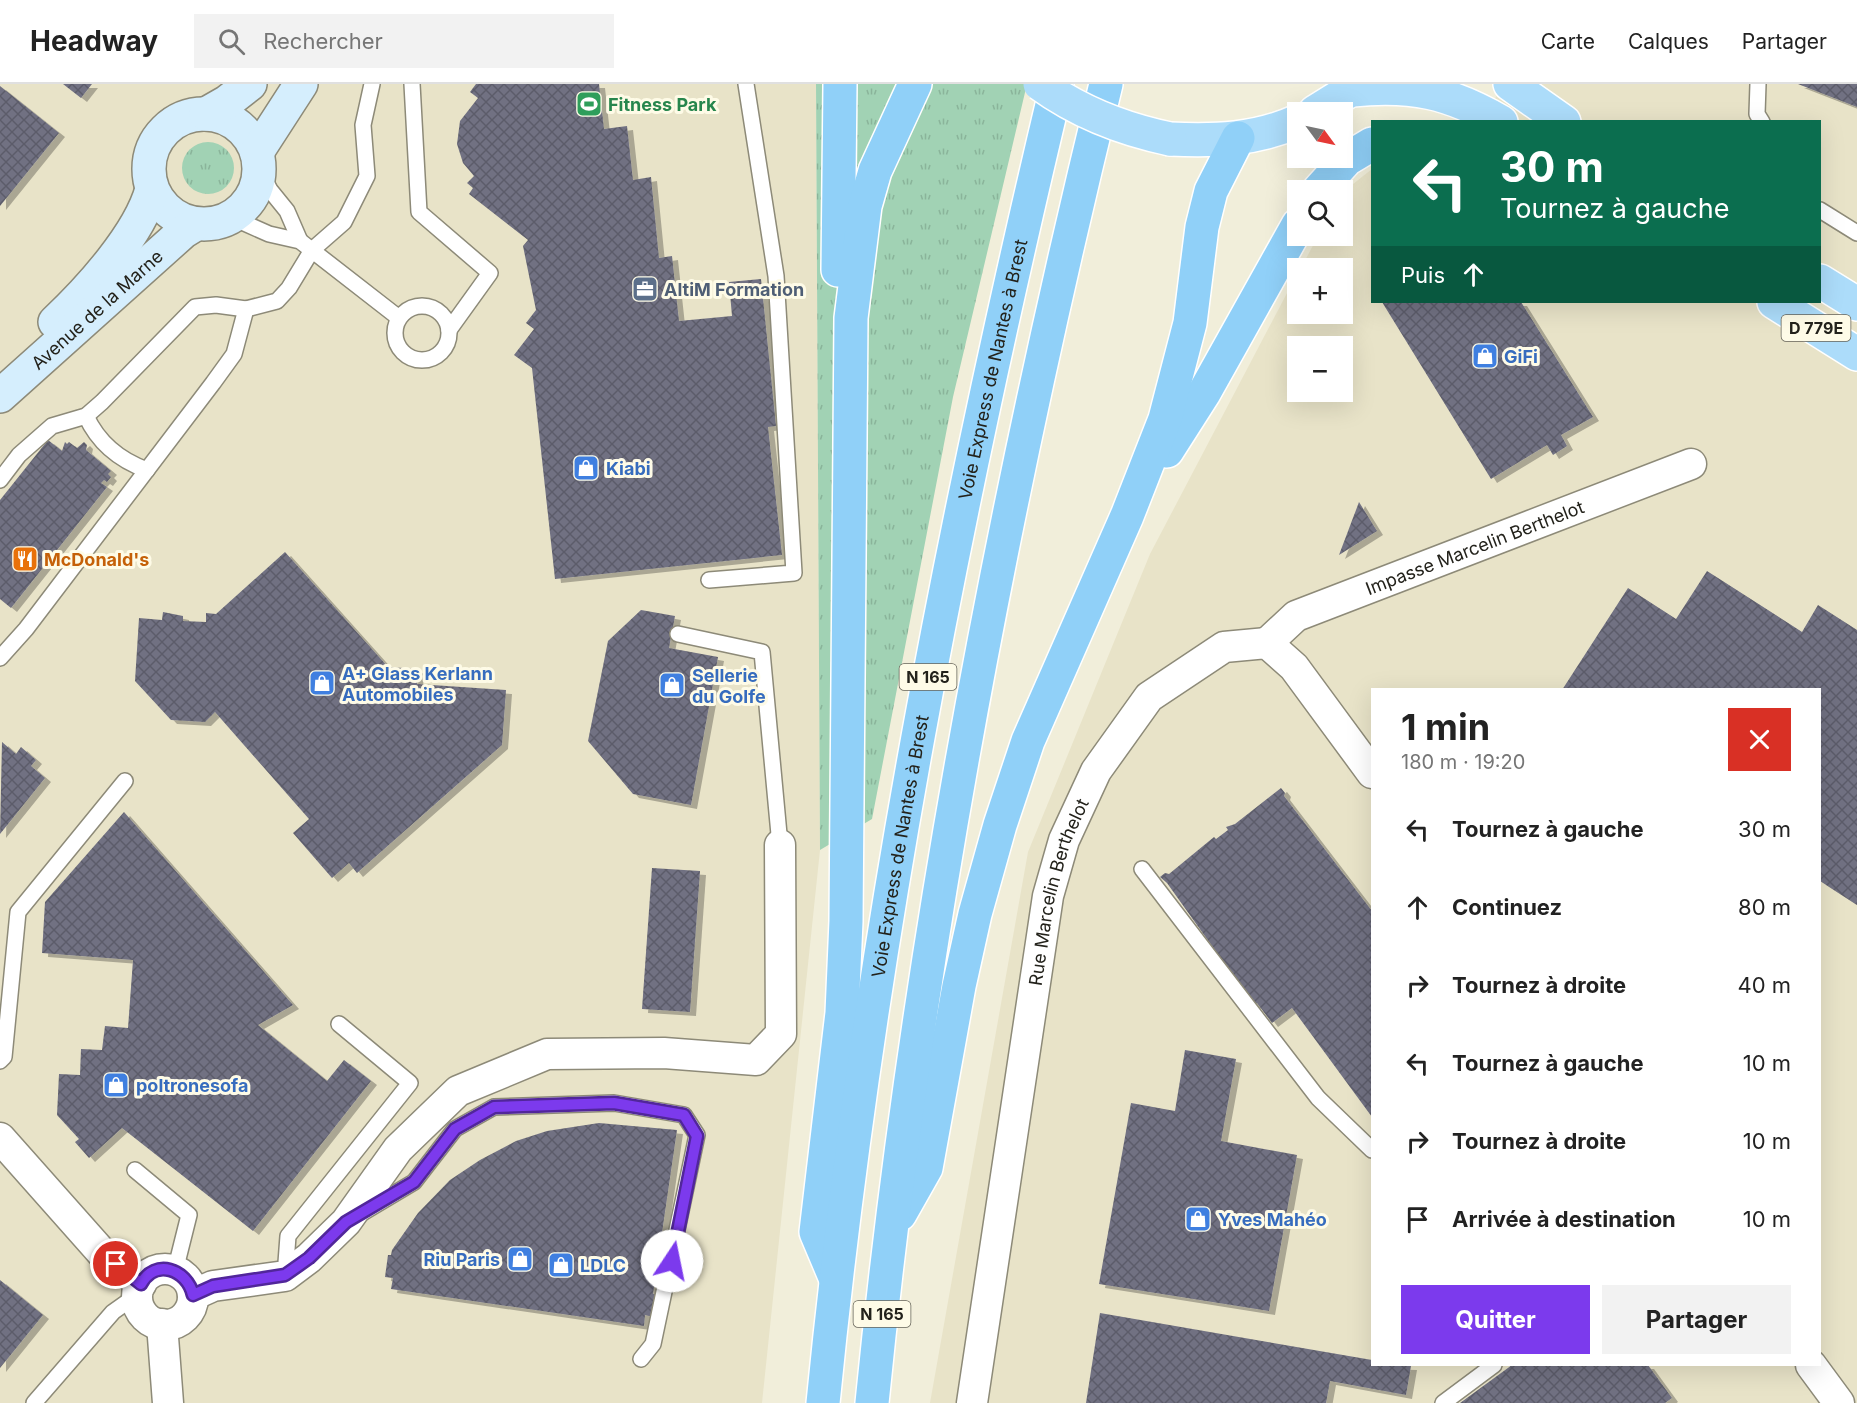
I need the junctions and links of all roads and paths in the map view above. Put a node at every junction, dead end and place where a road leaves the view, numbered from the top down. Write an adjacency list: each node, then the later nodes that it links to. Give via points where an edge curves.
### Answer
1 (250, 84): 15 (main road)
2 (301, 84): 22 (main road)
3 (372, 84): 29 (lane, via 363,125 367,176 344,222)
4 (412, 84): 36 (lane, via 419,212 490,273)
5 (746, 84): 45 (lane, via 776,276 794,573)
6 (840, 84): 35 (highway, via 837,277)
7 (915, 84): 35 (highway, via 875,171 865,206)
8 (1040, 84): 20 (main road, bridge, via 1079,110 1138,133 1170,139)
9 (1057, 84): 62 (highway, Voie Express de Nantes à Brest / N 165, via 961,503 915,746 876,984)
10 (1106, 84): 59 (highway, N 165, via 1050,326 950,828)
11 (1510, 84): 17 (main road)
12 (1758, 84): 18 (lane, via 1757,114)
13 (1356, 87): 14 (main road); 16 (main road, via 1413,87 1436,92)
14 (1331, 102)
15 (206, 114): 22 (main road, via 238,125 250,137); 24 (main road, via 190,116 164,131 150,159)
16 (1497, 120)
17 (1561, 120)
18 (1761, 120)
19 (1287, 125): 20 (main road)
20 (1238, 138): 44 (highway, via 1211,190 1181,363 1165,419)
21 (1371, 145): 23 (highway, via 1347,159)
22 (258, 162): 26 (main road, via 257,187 250,202 238,213); 29 (lane, via 270,190 288,211)
23 (1327, 180)
24 (152, 189): 26 (main road, via 170,212); 38 (main road, Avenue de la Marne, via 125,240 91,285)
25 (1821, 211): 27 (lane)
26 (210, 223): 29 (lane, via 242,222); 39 (main road, Avenue de la Marne, via 183,232)
27 (1857, 233)
28 (1287, 245): 44 (highway, via 1204,393)
29 (306, 246): 33 (lane, via 289,288 277,301); 34 (lane)
30 (1821, 282): 32 (main road, D 779E)
31 (1776, 303): 37 (main road, D 779E)
32 (1857, 304)
33 (246, 309): 40 (lane, via 195,307); 42 (lane, via 234,354)
34 (399, 318): 36 (lane, via 414,307 433,308); 36 (lane, via 394,334 396,343 406,357 415,360 438,356 447,343)
35 (851, 318): 62 (highway, via 846,921 842,1013 816,1232)
36 (449, 330)
37 (1857, 354)
38 (0, 371)
39 (0, 396)
40 (86, 416): 42 (lane, via 95,436 129,464); 43 (lane, via 52,426 19,455)
41 (1691, 464): 47 (street, Impasse Marcelin Berthelot, via 1296,616)
42 (147, 470): 48 (lane)
43 (0, 480)
44 (1127, 516): 59 (highway, via 1029,741 1000,825 959,986 926,1168)
45 (709, 580)
46 (678, 634): 51 (lane, via 762,652)
47 (1267, 643): 49 (street, via 1294,667); 73 (street, Rue Marcelin Berthelot, via 1224,647 1149,697 1096,771 1064,840 1048,896)
48 (0, 658)
49 (1371, 772)
50 (125, 781): 54 (lane, via 18,912 4,1057)
51 (780, 845): 58 (street, via 781,1034 756,1060 664,1053 546,1054 458,1091 398,1149)
52 (1142, 869): 56 (lane, via 1318,1098)
53 (339, 1024): 61 (lane, via 410,1083 288,1236)
54 (0, 1061)
55 (0, 1138): 63 (street)
56 (1371, 1149)
57 (135, 1170): 60 (lane, via 189,1215)
58 (346, 1222): 61 (street); 66 (lane, via 414,1182 455,1129 494,1107 614,1103 684,1115 697,1136 653,1344)
59 (893, 1225): 72 (highway, N 165)
60 (175, 1271): 63 (street, via 152,1272); 64 (street, via 186,1278)
61 (285, 1275): 64 (street, via 213,1286)
62 (836, 1278): 71 (highway, Voie Express de Nantes à Brest / N 165)
63 (139, 1290): 65 (street, via 142,1314); 69 (lane, via 112,1312)
64 (193, 1295): 65 (street, via 189,1312 183,1318)
65 (162, 1324): 70 (street)
66 (641, 1359)
67 (1493, 1366): 74 (lane)
68 (1812, 1366): 75 (street)
69 (34, 1403)
70 (168, 1403)
71 (823, 1403)
72 (872, 1403)
73 (972, 1403)
74 (1443, 1403)
75 (1839, 1403)

